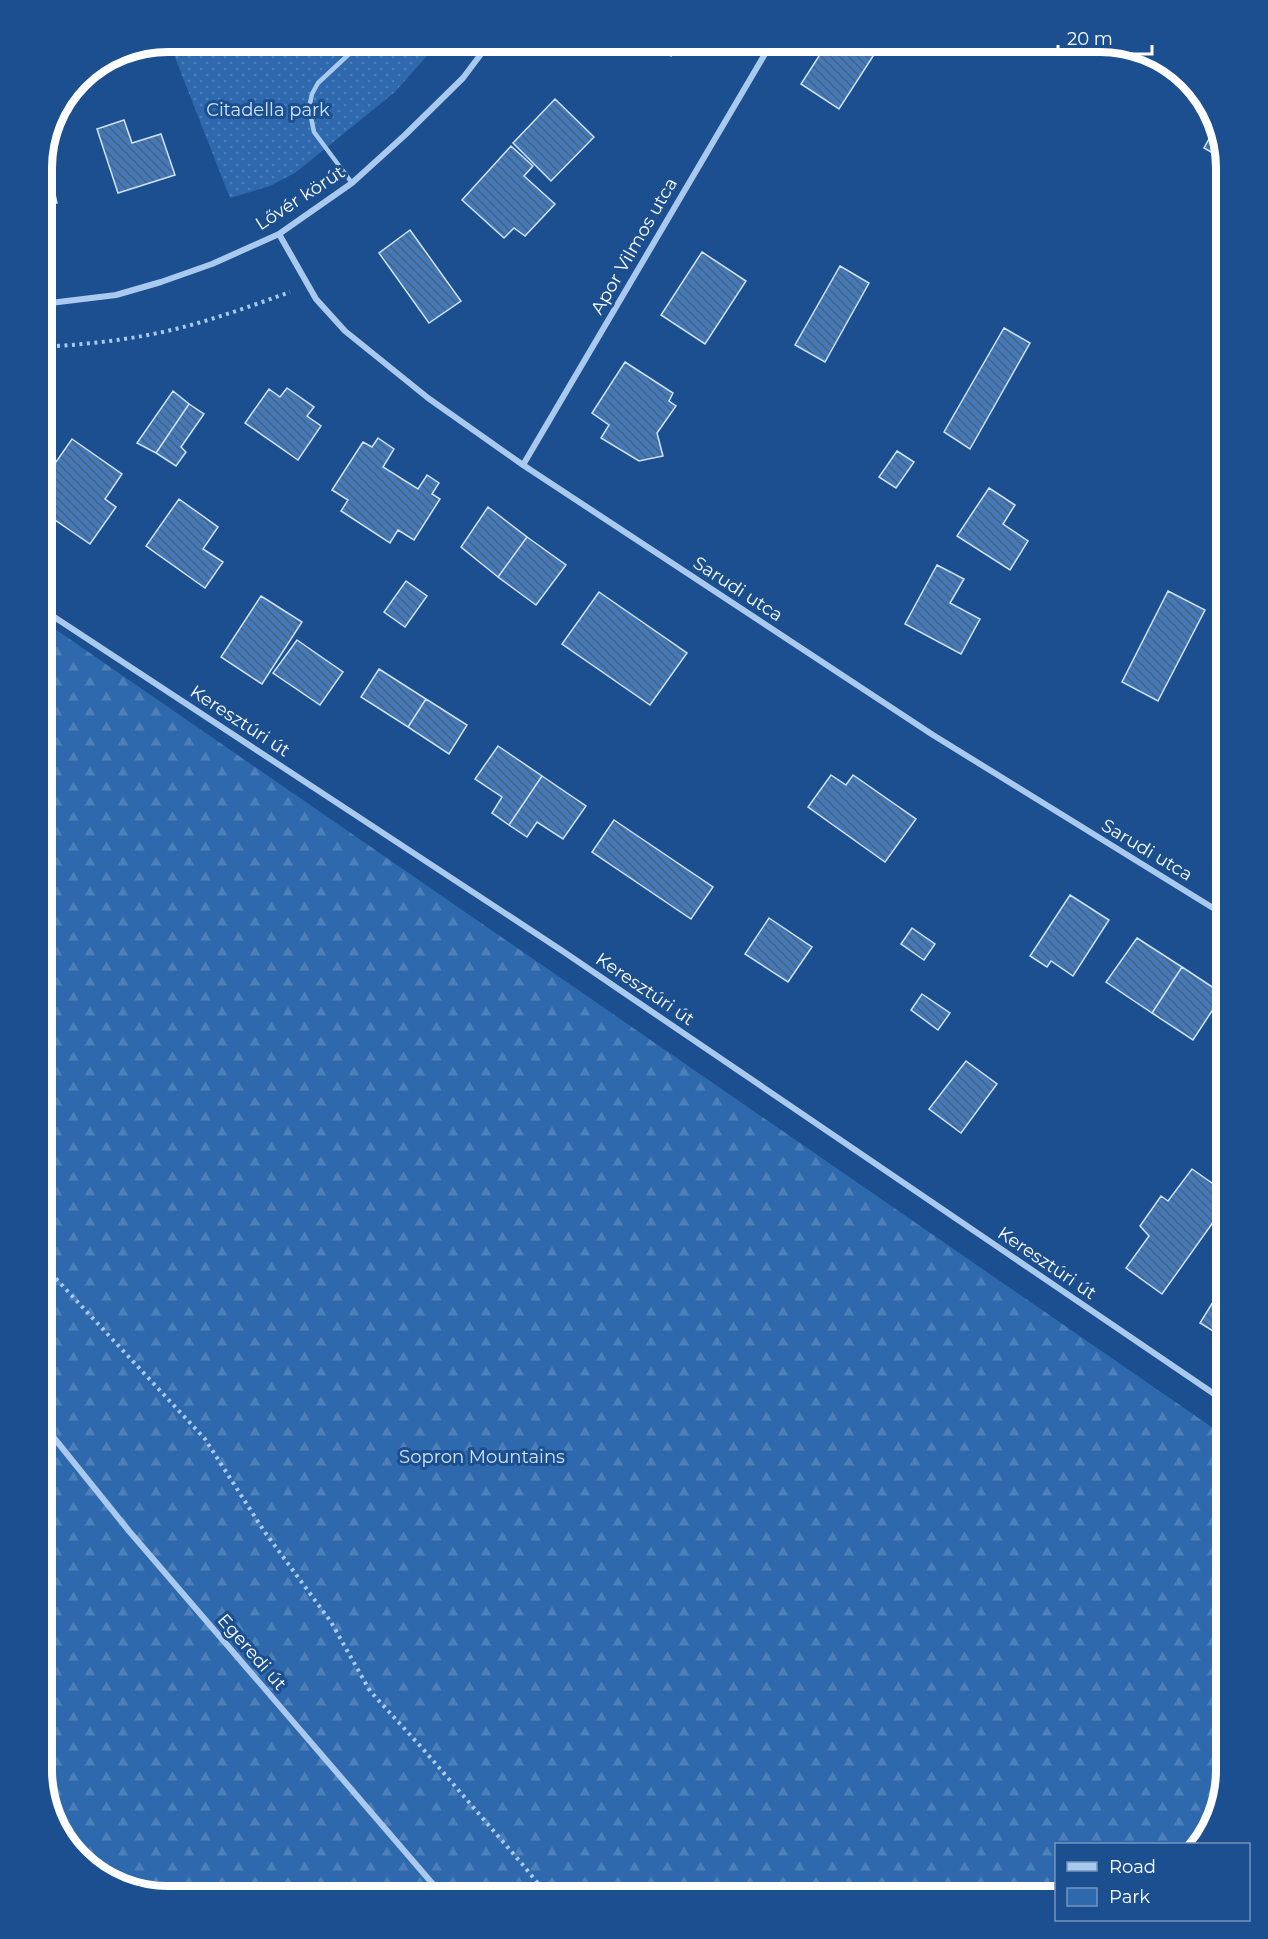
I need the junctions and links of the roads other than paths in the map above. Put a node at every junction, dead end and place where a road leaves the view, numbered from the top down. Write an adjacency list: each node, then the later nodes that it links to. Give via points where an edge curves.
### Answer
1 (351, 52): 4 (lane, via 318,83 309,108 314,132)
2 (482, 52): 4 (street, Lővér körút, via 463,78)
3 (766, 53): 7 (street, Apor Vilmos utca)
4 (352, 183): 5 (street, Lővér körút)
5 (279, 234): 6 (street, Lővér körút, via 150,286 116,295); 7 (street, Sarudi utca, via 316,298 345,331 428,398)
6 (53, 303)
7 (523, 465): 9 (street, Sarudi utca, via 933,735)
8 (53, 616): 10 (street, Keresztúri út, via 574,959)
9 (1216, 910)
10 (1216, 1395)
11 (52, 1436): 12 (street, Egeredi út, via 129,1531)
12 (435, 1886)

